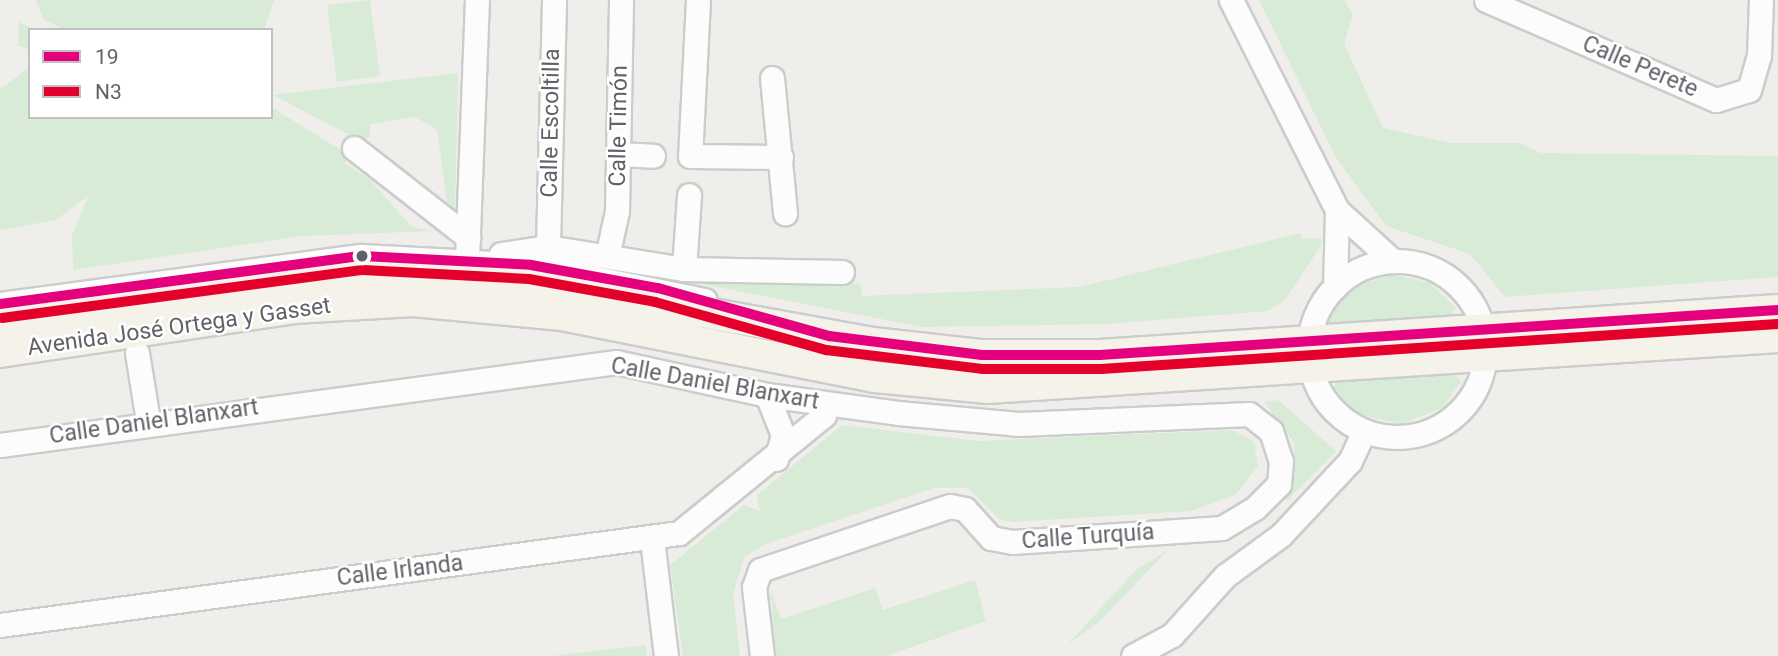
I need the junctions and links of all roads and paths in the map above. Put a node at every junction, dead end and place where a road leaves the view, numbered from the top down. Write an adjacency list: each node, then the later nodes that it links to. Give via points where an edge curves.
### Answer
1 (477, 0): 17 (street)
2 (554, 0): 16 (street, Calle Escoltilla)
3 (621, 0): 10 (street, Calle Timón)
4 (698, 0): 12 (street, via 690,156)
5 (1231, 0): 14 (street)
6 (1486, 0): 7 (street, Calle Perete, via 1716,100 1749,90 1759,56)
7 (1760, 0)
8 (772, 78): 12 (street)
9 (354, 148): 17 (street)
10 (618, 154): 11 (street); 18 (street, Calle Timón)
11 (653, 156)
12 (781, 157): 15 (street)
13 (689, 195): 20 (street)
14 (1337, 210): 19 (street); 22 (street)
15 (785, 213)
16 (548, 247): 17 (street); 18 (street)
17 (467, 248): 23 (street, Avenida José Ortega y Gasset, via 362,256); 26 (street, Avenida José Ortega y Gasset, via 658,288)
18 (608, 252): 20 (street)
19 (1394, 261): 22 (street, via 1364,267); 29 (street, via 1449,278 1469,300)
20 (684, 269): 21 (street)
21 (842, 272)
22 (1335, 287): 28 (street, via 1314,317)
23 (0, 304)
24 (1778, 310): 29 (main road, Avenida José Ortega y Gasset)
25 (0, 324): 26 (main road, Avenida José Ortega y Gasset, via 292,281 415,275 553,285)
26 (829, 336): 28 (main road, Avenida José Ortega y Gasset, via 982,355 1100,355)
27 (1778, 337): 29 (main road, Avenida José Ortega y Gasset)
28 (1308, 340): 29 (main road, Avenida José Ortega y Gasset); 32 (street)
29 (1484, 343): 32 (main road, Avenida José Ortega y Gasset); 36 (street, via 1473,393 1430,431 1402,438)
30 (0, 352): 32 (main road, Avenida José Ortega y Gasset, via 294,307 413,301 562,315 875,377 987,388)
31 (137, 353): 35 (street)
32 (1311, 370): 36 (street, via 1326,403)
33 (766, 395): 35 (street, Calle Daniel Blanxart, via 616,362); 38 (street, via 783,435); 39 (street, Calle Daniel Blanxart, via 1019,424 1249,414 1271,431)
34 (824, 415): 38 (street, Calle Irlanda)
35 (148, 421): 37 (street, Calle Daniel Blanxart)
36 (1364, 431): 44 (street, via 1350,461 1281,535 1225,576 1172,635)
37 (0, 445)
38 (776, 459): 40 (street, Calle Irlanda, via 679,533)
39 (1281, 461): 43 (street, Calle Turquía, via 1274,490 1222,528 1012,542 991,538 965,509 950,506 760,570 754,587)
40 (652, 539): 41 (street, Calle Irlanda); 42 (street)
41 (0, 625)
42 (666, 656)
43 (762, 656)
44 (1133, 656)

